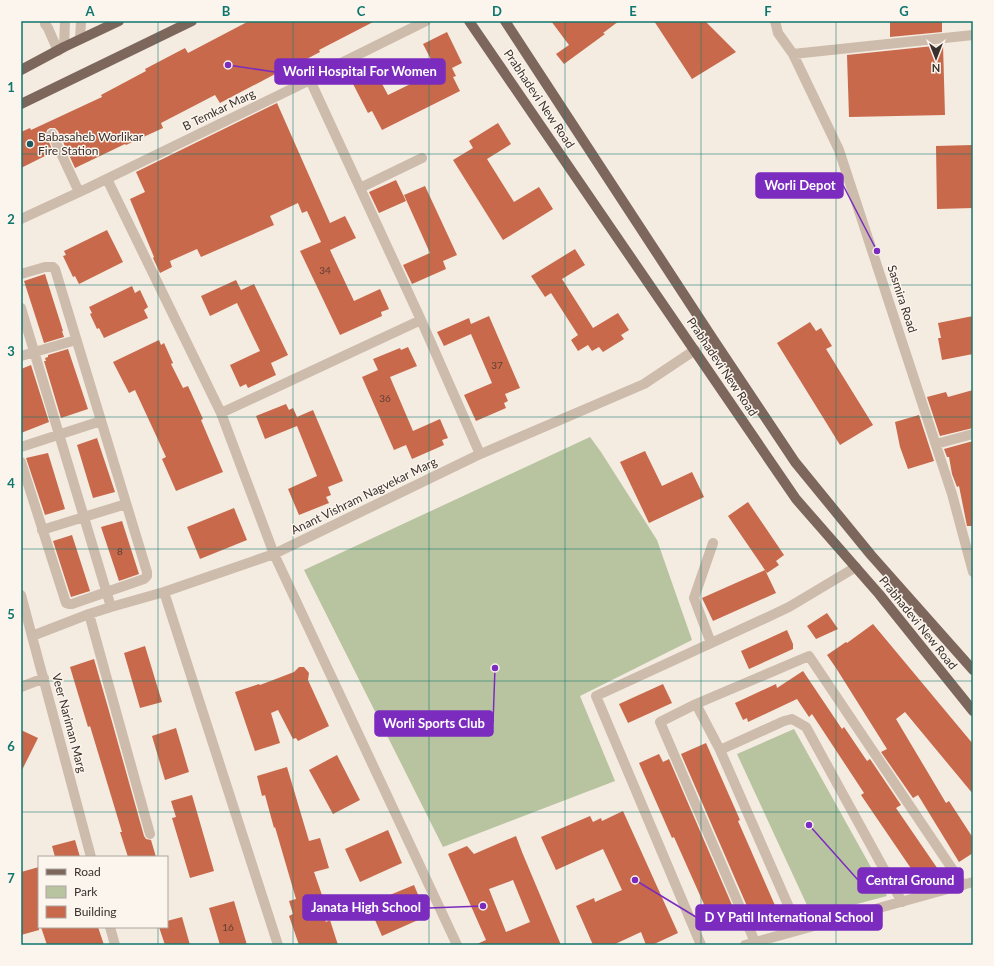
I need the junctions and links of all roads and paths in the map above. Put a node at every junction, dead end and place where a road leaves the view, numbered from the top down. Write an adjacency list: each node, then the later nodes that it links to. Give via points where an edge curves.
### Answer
1 (65, 21): 12 (street)
2 (81, 21): 11 (street)
3 (119, 21): 11 (main road)
4 (192, 21): 16 (main road)
5 (426, 21): 15 (street, B Temkar Marg)
6 (469, 21): 27 (main road, Prabhadevi New Road)
7 (506, 21): 52 (main road, Prabhadevi New Road, via 795,462 871,555)
8 (775, 21): 13 (street, Sasmira Road, via 778,33)
9 (45, 24): 12 (street)
10 (973, 35): 13 (street)
11 (80, 39): 12 (main road)
12 (61, 49): 14 (main road)
13 (793, 54): 34 (street, Sasmira Road, via 839,150)
14 (21, 70)
15 (310, 80): 19 (street, B Temkar Marg); 20 (street)
16 (21, 104)
17 (52, 134): 21 (street)
18 (422, 158): 20 (street)
19 (107, 179): 21 (street, B Temkar Marg); 30 (street)
20 (360, 188): 25 (street)
21 (79, 192): 22 (street, B Temkar Marg)
22 (21, 219)
23 (21, 274): 26 (street, via 44,267 55,269)
24 (21, 308): 28 (street)
25 (421, 320): 30 (street); 36 (street)
26 (76, 340): 28 (street); 31 (street)
27 (695, 350): 36 (street, Anant Vishram Nagvekar Marg, via 644,384); 43 (main road, Prabhadevi New Road, via 796,499)
28 (34, 352): 29 (street); 33 (street)
29 (21, 356)
30 (221, 413): 42 (street)
31 (101, 421): 33 (street); 38 (street)
32 (973, 434): 34 (street)
33 (59, 435): 35 (street); 39 (street)
34 (936, 444): 44 (street, Sasmira Road)
35 (21, 447)
36 (480, 454): 42 (street, Anant Vishram Nagvekar Marg)
37 (21, 462): 40 (street)
38 (126, 504): 39 (street); 45 (street, via 147,576)
39 (84, 517): 40 (street); 45 (street)
40 (42, 530): 45 (street, via 66,603 72,604)
41 (713, 542): 51 (street, via 694,598)
42 (274, 554): 46 (street, Anant Vishram Nagvekar Marg); 68 (street)
43 (856, 567): 51 (street, via 789,607); 56 (main road, Prabhadevi New Road)
44 (973, 572)
45 (107, 592): 48 (street)
46 (164, 592): 48 (street, Anant Vishram Nagvekar Marg); 67 (street)
47 (21, 595): 50 (street, Veer Nariman Marg)
48 (111, 607): 49 (street, Anant Vishram Nagvekar Marg)
49 (89, 614): 50 (street, Anant Vishram Nagvekar Marg); 58 (street)
50 (32, 636): 53 (street, Veer Nariman Marg)
51 (711, 643): 69 (street, via 596,696)
52 (973, 670)
53 (44, 678): 54 (street); 59 (street, Veer Nariman Marg)
54 (21, 687)
55 (696, 704): 57 (street); 61 (street, via 809,656); 65 (street, via 660,722)
56 (973, 711)
57 (720, 750): 62 (street, via 784,721 792,719 806,727); 64 (street)
58 (150, 834)
59 (91, 856)
60 (973, 882): 61 (street)
61 (963, 885): 62 (street)
62 (902, 902): 64 (street)
63 (110, 928): 66 (street)
64 (799, 930): 65 (street)
65 (755, 942): 70 (street)
66 (115, 945)
67 (278, 945)
68 (457, 945)
69 (701, 945)
70 (745, 945)

